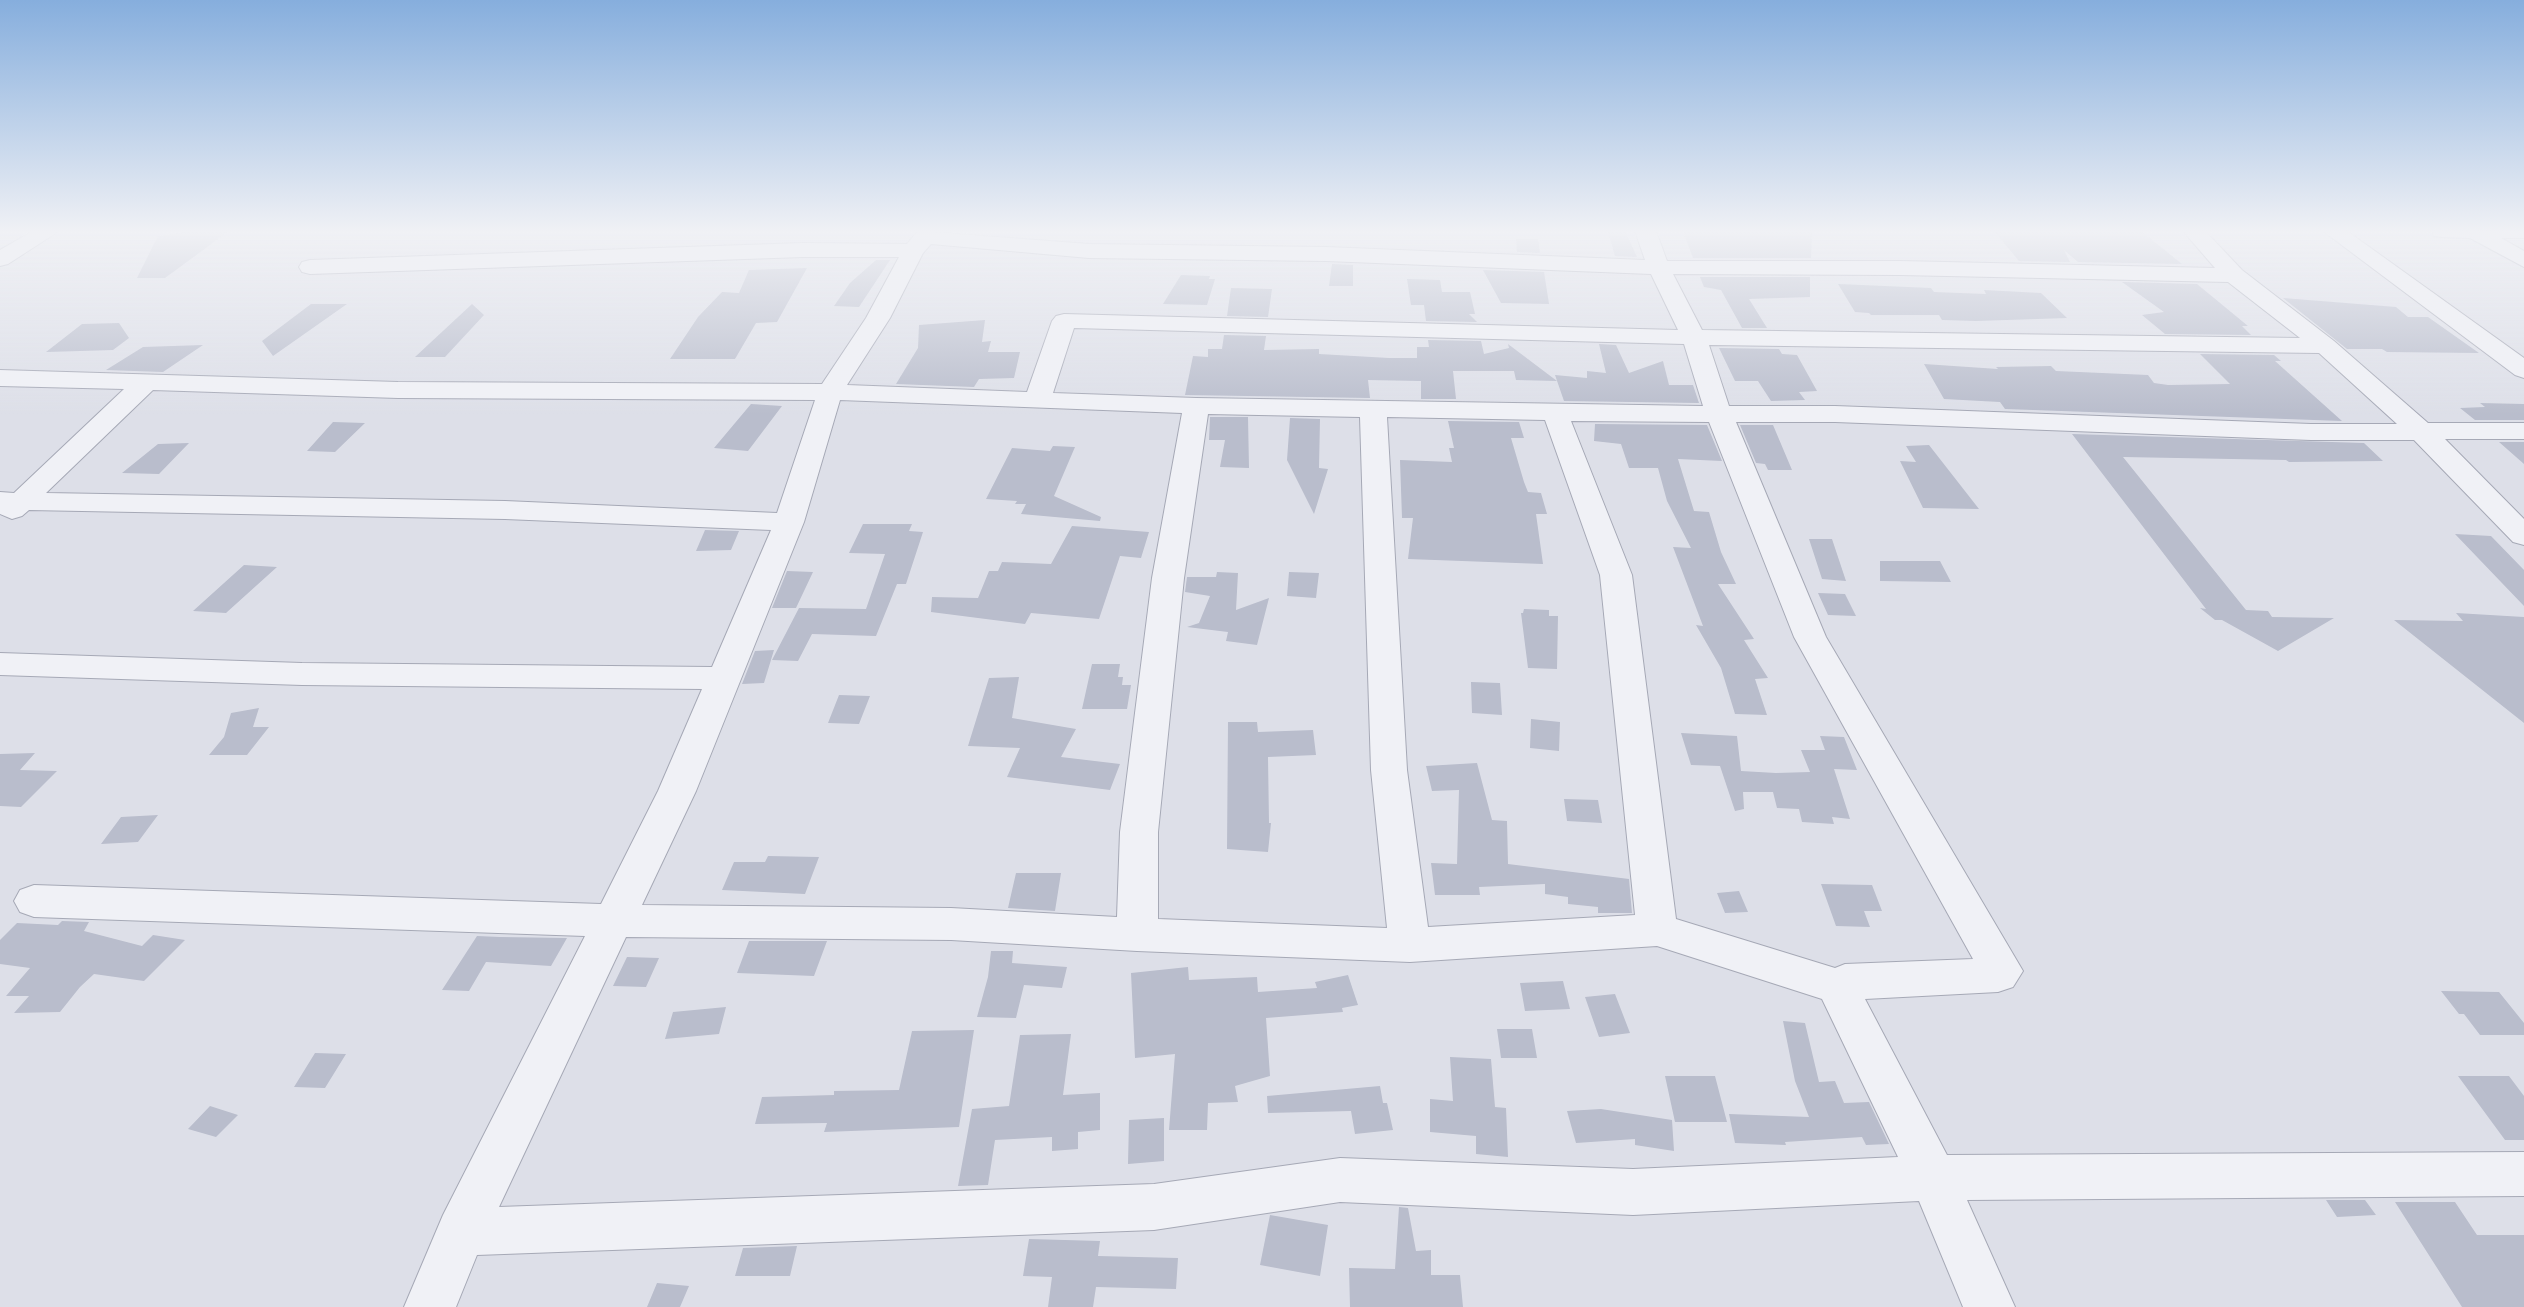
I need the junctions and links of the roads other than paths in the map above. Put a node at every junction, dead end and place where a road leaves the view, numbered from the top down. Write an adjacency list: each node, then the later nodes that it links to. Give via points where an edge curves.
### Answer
1 (893, 292): 10 (street)
2 (1671, 292): 5 (street)
3 (2256, 292): 6 (street)
4 (2417, 292): 7 (street)
5 (1694, 338): 6 (street); 11 (street, via 1065,321); 15 (street)
6 (2325, 346): 16 (street)
7 (2524, 370)
8 (0, 378): 9 (street)
9 (148, 381): 10 (street, via 438,391); 18 (street)
10 (830, 393): 11 (street); 20 (street)
11 (1037, 401): 12 (street)
12 (1196, 405): 13 (street); 27 (street, via 1168,578 1140,818)
13 (1373, 408): 14 (street); 28 (street, via 1389,770)
14 (1555, 413): 15 (street); 26 (street, via 1616,575)
15 (1719, 414): 16 (street, via 1835,414 2311,432); 29 (street, via 1810,637 2002,971 1998,975 1845,982)
16 (2421, 430): 17 (street); 21 (street)
17 (2524, 431)
18 (11, 501): 19 (street); 20 (street, via 505,510)
19 (0, 521)
20 (789, 522): 23 (street)
21 (2524, 536)
22 (0, 664): 23 (street, via 302,674)
23 (724, 678): 25 (street, via 677,791)
24 (34, 901): 25 (street)
25 (614, 921): 27 (street, via 951,923); 32 (street)
26 (1657, 930): 28 (street); 29 (street)
27 (1137, 935): 28 (street)
28 (1410, 944)
29 (1840, 987): 31 (street)
30 (2524, 1174): 31 (street)
31 (1933, 1178): 32 (street, via 1633,1192 1340,1180 1154,1207); 34 (street)
32 (461, 1232): 33 (street)
33 (430, 1307)
34 (1989, 1307)

